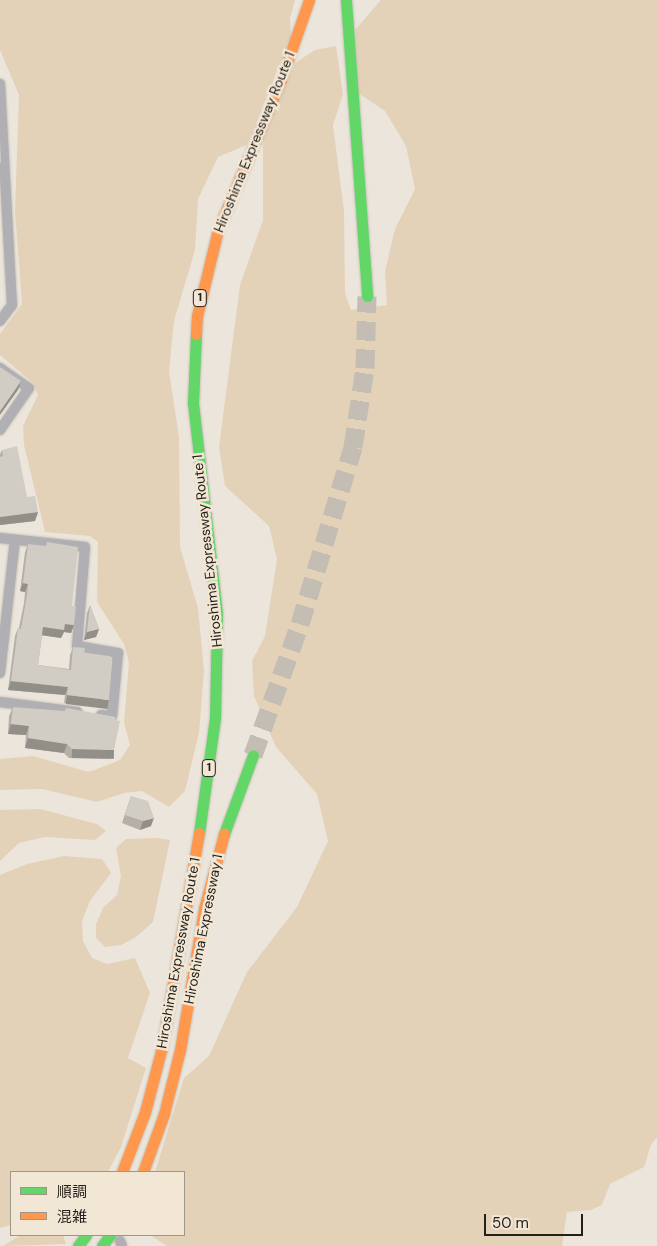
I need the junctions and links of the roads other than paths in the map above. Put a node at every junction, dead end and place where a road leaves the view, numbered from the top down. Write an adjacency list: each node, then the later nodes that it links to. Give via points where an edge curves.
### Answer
1 (309, 0): 15 (highway, Hiroshima Expressway Route 1 / 1, via 281,80 242,167 213,244 197,316 192,373 195,435 217,615 217,689 205,799 162,1047 145,1112)
2 (346, 0): 5 (highway)
3 (0, 84): 4 (street)
4 (3, 182): 6 (street, via 12,305)
5 (367, 296)
6 (0, 321)
7 (0, 368): 8 (street, via 29,388)
8 (0, 430)
9 (0, 538): 10 (street)
10 (16, 540): 11 (street); 12 (street, via 85,547 77,646 118,653 112,716)
11 (0, 672)
12 (0, 702)
13 (253, 755): 14 (highway, Hiroshima Expressway 1, via 228,819 210,881)
14 (180, 1050): 16 (highway, Hiroshima Expressway Route 1, via 164,1114)
15 (122, 1171)
16 (143, 1171)
17 (117, 1240): 18 (highway)
18 (102, 1246)

